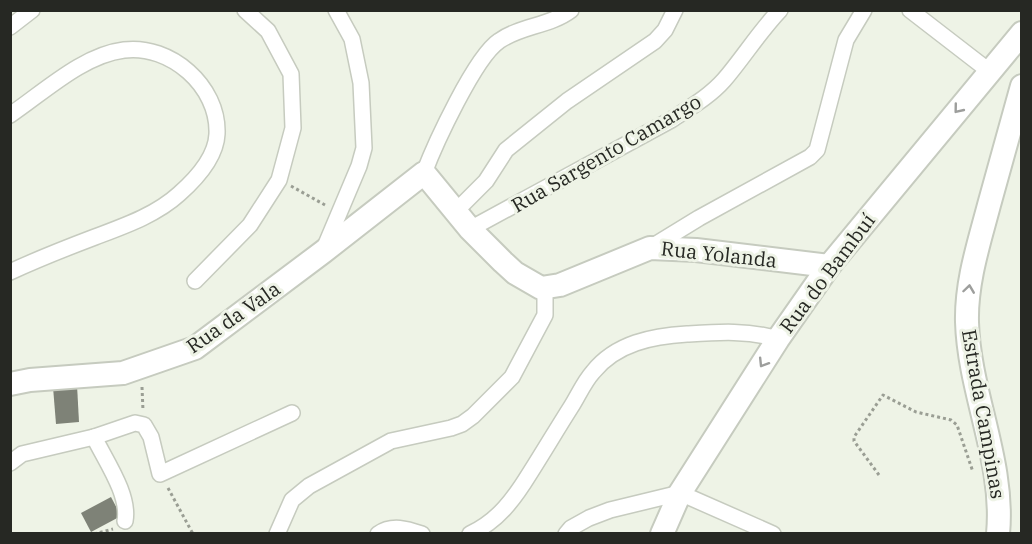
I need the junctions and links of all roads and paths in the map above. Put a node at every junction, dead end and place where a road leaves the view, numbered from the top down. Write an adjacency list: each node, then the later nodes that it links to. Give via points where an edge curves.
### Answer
1 (32, 10): 9 (street)
2 (246, 10): 16 (street, via 268,31 291,74 293,128)
3 (336, 10): 18 (street, via 352,39 361,83 364,148)
4 (571, 10): 15 (street, via 491,46 434,147)
5 (675, 10): 17 (street, via 655,41 567,101 506,150 486,181)
6 (780, 10): 19 (street, Rua Sargento Camargo, via 723,81 701,101)
7 (864, 10): 20 (street, via 846,40 817,150)
8 (910, 10): 11 (street)
9 (10, 27)
10 (1022, 33): 11 (main road, Rua do Bambuí)
11 (992, 67): 12 (main road, via 1006,60 1014,63); 22 (main road, Rua do Bambuí, one-way to 22)
12 (1022, 80)
13 (1022, 86): 46 (main road, Estrada Campinas, one-way to 13, via 1000,509 972,362 967,305 981,234)
14 (10, 115): 23 (street, via 103,55 154,50 176,61 197,81 212,107 217,135 207,165 178,195 139,220)
15 (424, 173): 17 (main road); 21 (main road, Rua da Vala)
16 (279, 180): 18 (path); 24 (street, via 250,225)
17 (456, 211): 19 (main road)
18 (340, 213): 21 (street)
19 (470, 229): 25 (main road, via 515,273)
20 (650, 248): 22 (main road, Rua Yolanda); 25 (main road, Rua Yolanda, via 560,285)
21 (323, 252): 27 (main road, Rua da Vala, via 195,348)
22 (828, 266): 26 (main road, Rua do Bambuí)
23 (10, 272)
24 (195, 281)
25 (541, 288): 40 (street, via 545,315 512,377 473,416 450,428 391,441 309,486 292,500)
26 (778, 339): 36 (main road, Rua do Bambuí, one-way to 36); 42 (street, via 762,334 697,333 666,335 623,348 593,372 504,510)
27 (140, 368): 28 (main road, Rua da Vala, via 123,374); 30 (path)
28 (10, 384)
29 (292, 413): 33 (street)
30 (140, 424): 31 (street); 33 (street, via 151,437)
31 (93, 437): 32 (street, via 22,454); 37 (street, via 120,487)
32 (10, 463)
33 (160, 474): 39 (path)
34 (879, 475): 35 (path, via 854,437 883,395 916,412 957,425)
35 (975, 478)
36 (680, 493): 43 (street, via 609,510); 44 (main road, Rua do Bambuí); 45 (street)
37 (125, 521)
38 (416, 532): 41 (street, via 401,527)
39 (193, 534)
40 (277, 534)
41 (378, 534)
42 (470, 534)
43 (566, 534)
44 (662, 534)
45 (773, 534)
46 (998, 534)

